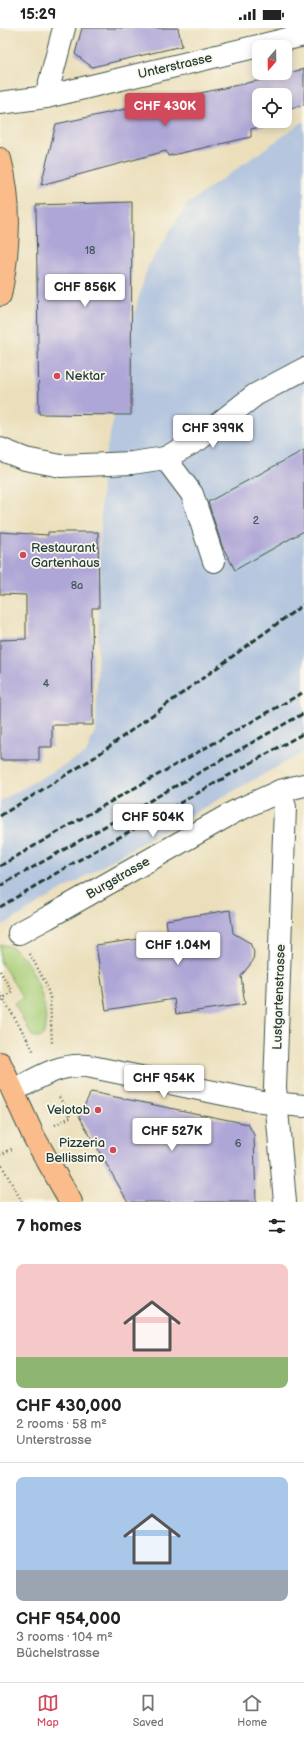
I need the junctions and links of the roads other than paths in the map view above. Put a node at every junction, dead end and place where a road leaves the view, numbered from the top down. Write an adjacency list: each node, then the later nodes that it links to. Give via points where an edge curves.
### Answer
1 (64, 28): 3 (street)
2 (304, 35): 3 (street, Unterstrasse)
3 (46, 97): 4 (street, Unterstrasse)
4 (0, 103)
5 (0, 159): 6 (main road, via 5,180 8,227)
6 (0, 295)
7 (304, 369): 9 (street, via 255,395 198,440)
8 (0, 449): 9 (street, via 25,459 61,466)
9 (149, 461): 10 (street, via 192,494)
10 (214, 561)
11 (304, 785): 12 (street, Burgstrasse)
12 (280, 792): 13 (street, Burgstrasse, via 234,812); 16 (street, Lustgartenstrasse, via 285,807)
13 (19, 933)
14 (0, 1063): 15 (main road)
15 (13, 1091): 16 (street, via 58,1068 74,1065); 18 (main road, via 34,1137)
16 (277, 1104): 17 (street); 19 (street, Lustgartenstrasse)
17 (304, 1106)
18 (71, 1202)
19 (285, 1202)

